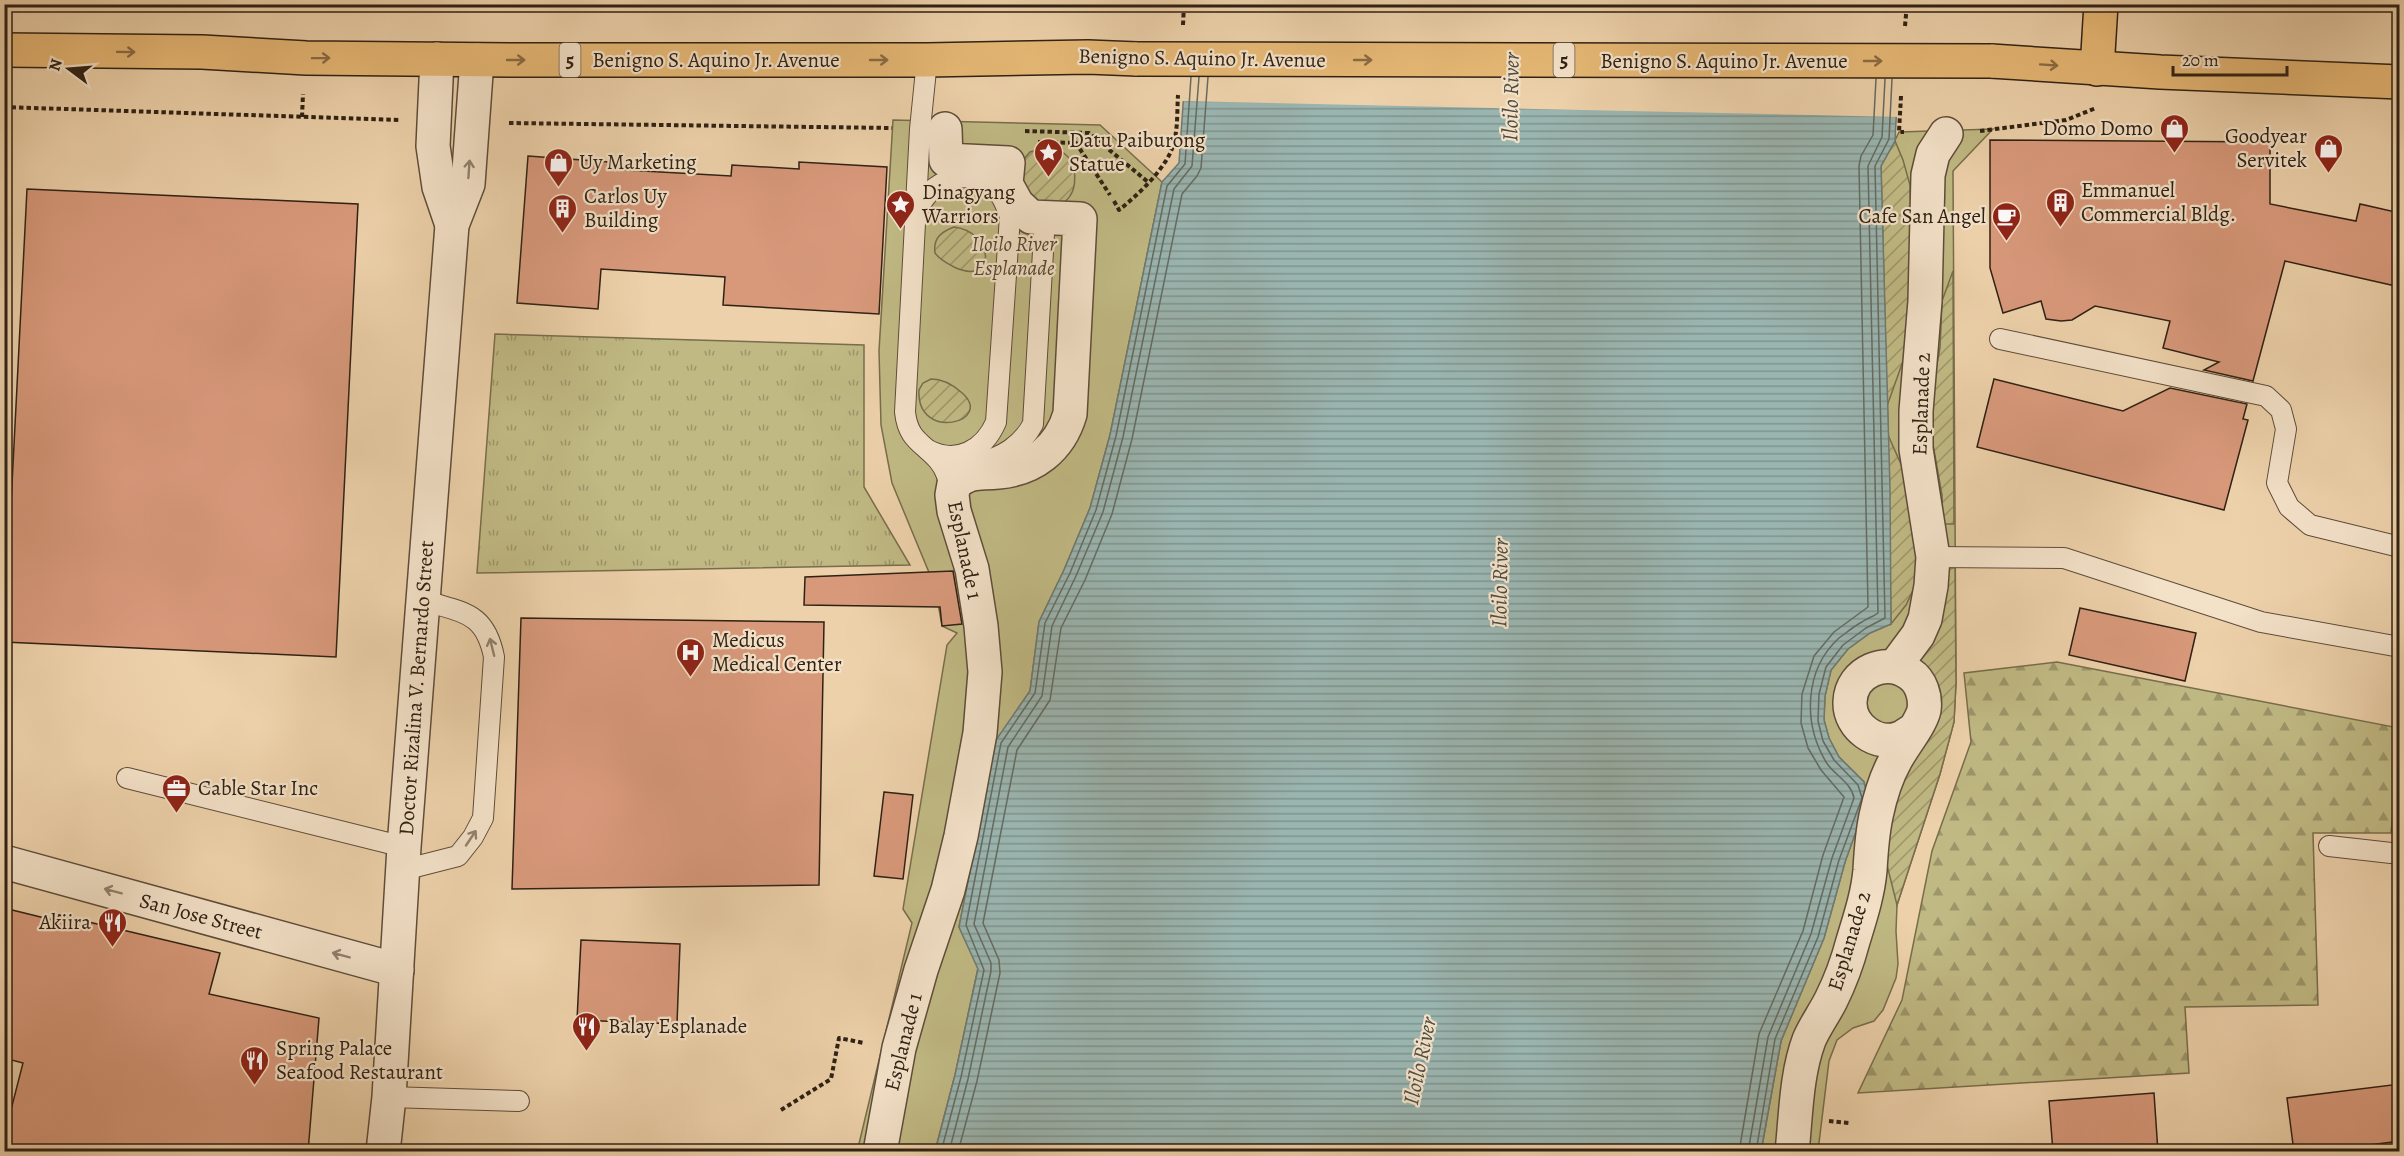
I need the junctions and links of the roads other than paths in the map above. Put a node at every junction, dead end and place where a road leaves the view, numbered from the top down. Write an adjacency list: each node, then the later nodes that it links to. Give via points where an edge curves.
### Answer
1 (2101, 4): 6 (highway)
2 (4, 50): 3 (highway, Benigno S. Aquino Jr. Avenue / 5, one-way to 3)
3 (437, 59): 4 (highway, Benigno S. Aquino Jr. Avenue / 5); 11 (street, Doctor Rizalina V. Bernardo Street, via 434,146 439,187)
4 (477, 60): 5 (highway, Benigno S. Aquino Jr. Avenue / 5, one-way to 5); 11 (street, Doctor Rizalina V. Bernardo Street, one-way to 4, via 468,184)
5 (927, 60): 6 (highway, Benigno S. Aquino Jr. Avenue / 5, one-way to 6, bridge, via 1088,57 1991,62); 12 (lane)
6 (2097, 69): 7 (highway, Benigno S. Aquino Jr. Avenue / 5)
7 (2400, 82)
8 (945, 129): 10 (street, Esplanade 1, via 946,160 1008,163 1006,184 1017,204 1031,217)
9 (1946, 134): 18 (street, Esplanade 2, via 1934,153 1928,175 1925,301 1916,411 1916,449)
10 (1045, 217): 15 (lane, via 1033,424 1020,442 998,457 965,464); 16 (street, Esplanade 1, via 1080,219 1070,414 1066,427 1038,460 1013,470 970,474 954,484)
11 (452, 225): 19 (street, Doctor Rizalina V. Bernardo Street)
12 (915, 229): 14 (lane, via 905,412 909,430); 14 (lane, via 919,207 928,192 959,177 983,181 996,190 1010,216 996,422 991,435 967,454 942,456)
13 (2000, 339): 17 (lane, via 2266,396 2282,410 2286,429 2277,483 2289,507 2310,525)
14 (918, 443): 15 (lane)
15 (939, 460): 16 (lane)
16 (952, 495): 32 (street, Esplanade 1, via 972,569 978,611 985,672 980,733 948,890 899,1048)
17 (2400, 547)
18 (1933, 557): 20 (lane, via 2064,558 2261,622); 21 (street, Esplanade 2, via 1925,619)
19 (423, 600): 26 (street, Doctor Rizalina V. Bernardo Street); 26 (lane, one-way to 19, via 432,865 458,856 473,837 484,807 494,657 490,638 479,622 466,614)
20 (2400, 647)
21 (1895, 666): 22 (street, Esplanade 2, via 1914,676 1921,686 1924,710); 22 (street, via 1879,666 1859,680 1852,690 1852,715 1866,734 1877,739 1901,738)
22 (1912, 731): 33 (street, Esplanade 2, via 1894,761 1879,800 1865,902 1852,945 1805,1052)
23 (127, 778): 26 (lane)
24 (2329, 846): 25 (lane)
25 (2400, 854)
26 (404, 859): 28 (street, Doctor Rizalina V. Bernardo Street)
27 (4, 862): 28 (street, San Jose Street, one-way to 27)
28 (397, 970): 29 (street, Doctor Rizalina V. Bernardo Street)
29 (389, 1097): 30 (lane); 31 (street, Doctor Rizalina V. Bernardo Street)
30 (519, 1101)
31 (383, 1152)
32 (880, 1152)
33 (1792, 1152)

